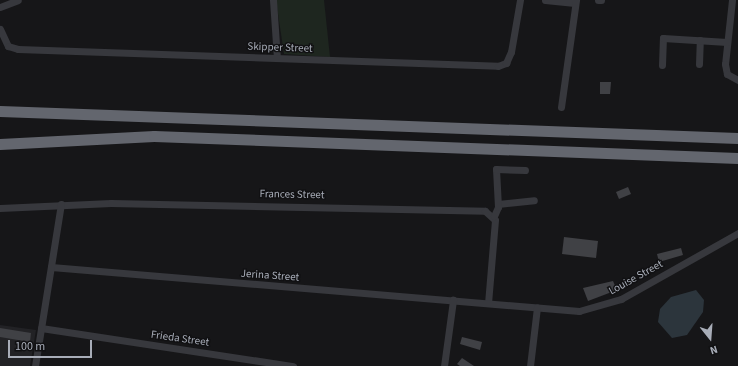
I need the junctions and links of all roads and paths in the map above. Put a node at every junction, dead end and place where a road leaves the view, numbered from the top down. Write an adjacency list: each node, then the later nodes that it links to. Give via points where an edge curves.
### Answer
1 (18, 0): 9 (street)
2 (273, 0): 13 (street)
3 (520, 0): 13 (street, Skipper Street, via 511,52 506,63 498,66)
4 (545, 0): 8 (street)
5 (598, 0): 6 (street)
6 (601, 0)
7 (732, 0): 12 (street)
8 (576, 2): 17 (street)
9 (0, 7)
10 (0, 29): 13 (street, Skipper Street, via 12,48)
11 (700, 40): 12 (street); 14 (street); 15 (street, via 663,38)
12 (727, 42): 16 (street, via 725,69)
13 (277, 58)
14 (699, 64)
15 (662, 65)
16 (738, 80)
17 (561, 108)
18 (0, 111): 19 (highway)
19 (738, 138)
20 (0, 144): 21 (highway, via 154,136)
21 (738, 158)
22 (525, 170): 25 (street, via 496,169)
23 (534, 200): 25 (street)
24 (60, 204): 26 (street, Frances Street); 27 (street, Frances Street, via 332,206 485,212); 29 (street)
25 (498, 204): 27 (street)
26 (0, 208)
27 (494, 216): 31 (street)
28 (738, 233): 32 (street, Louise Street, via 604,306 579,311)
29 (51, 267): 30 (street, Jerina Street); 33 (street)
30 (453, 300): 31 (street, Jerina Street); 36 (street)
31 (488, 303): 32 (street, Louise Street)
32 (537, 308): 37 (street)
33 (41, 328): 34 (street); 35 (street, Frieda Street)
34 (35, 366)
35 (293, 366)
36 (444, 366)
37 (530, 366)

